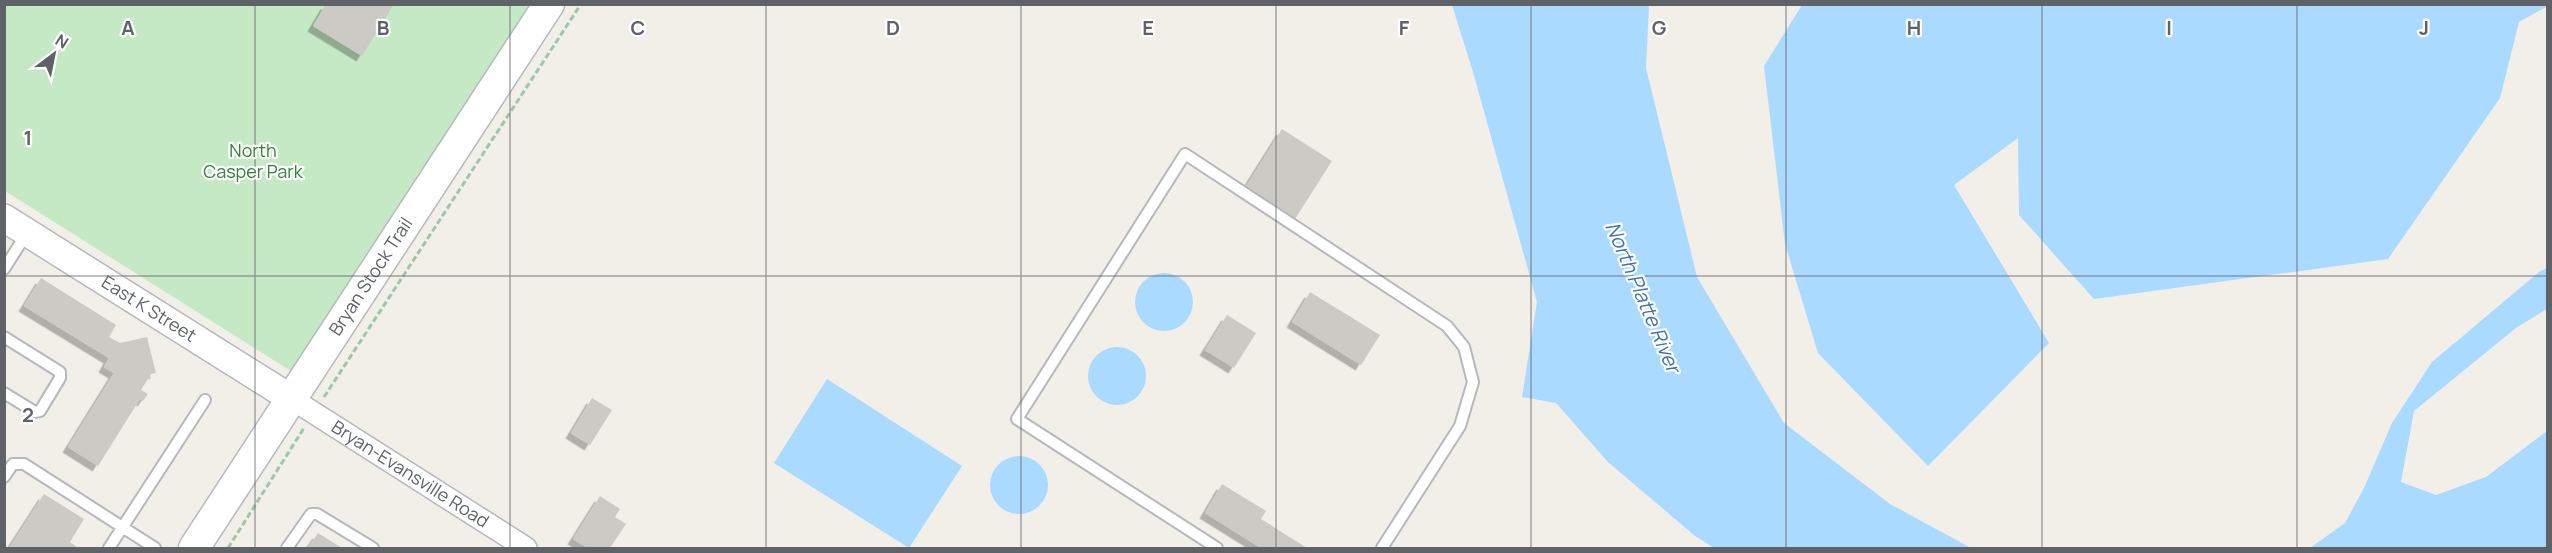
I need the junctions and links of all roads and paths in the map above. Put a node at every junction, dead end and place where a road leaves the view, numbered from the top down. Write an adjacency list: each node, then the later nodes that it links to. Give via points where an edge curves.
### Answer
1 (549, 4): 9 (main road, Bryan Stock Trail)
2 (581, 4): 9 (path)
3 (4, 218): 4 (street, East K Street)
4 (27, 233): 5 (lane); 9 (street, East K Street)
5 (4, 269)
6 (4, 337): 7 (lane, via 60,372 60,378 40,411 35,412)
7 (4, 393)
8 (205, 400): 11 (lane)
9 (303, 406): 14 (main road, Bryan Stock Trail); 15 (path); 18 (street, Bryan-Evansville Road)
10 (4, 477): 11 (lane, via 13,464 24,464)
11 (123, 528): 12 (lane); 13 (lane)
12 (110, 549)
13 (155, 549)
14 (194, 549)
15 (228, 549)
16 (287, 549): 17 (lane, via 311,514)
17 (373, 549)
18 (526, 549)
19 (1217, 549): 20 (lane, via 1017,419 1185,154 1447,326 1464,347 1473,382 1460,426)
20 (1382, 549)

